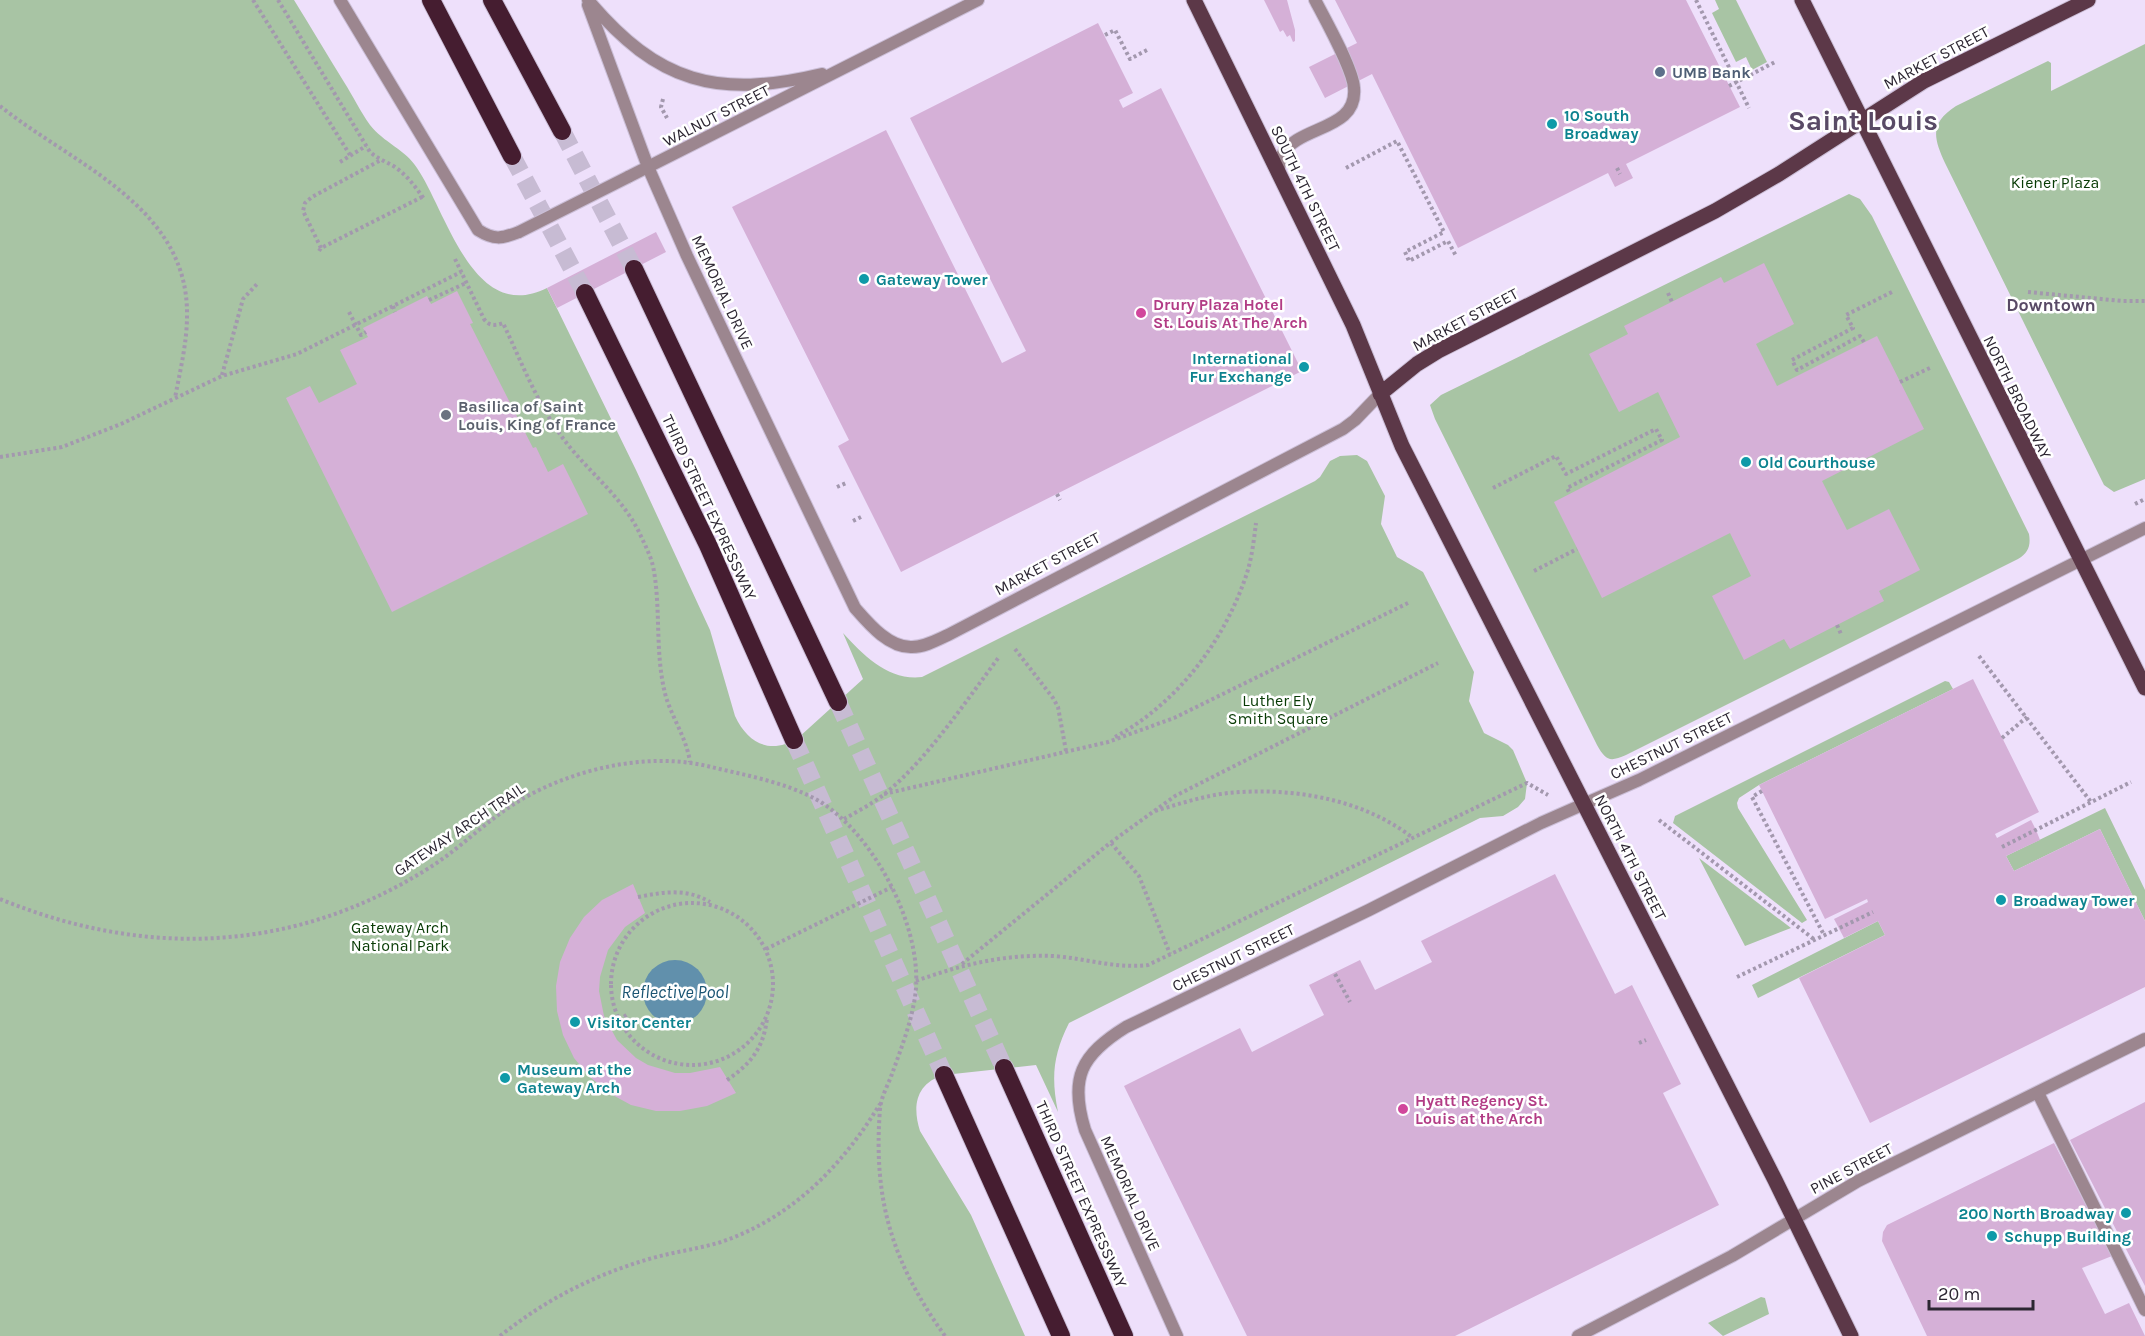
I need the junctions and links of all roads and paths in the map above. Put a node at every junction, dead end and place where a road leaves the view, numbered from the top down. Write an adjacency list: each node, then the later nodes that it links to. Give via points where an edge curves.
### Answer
1 (254, 0): 26 (path)
2 (278, 0): 25 (path)
3 (340, 0): 30 (street, WALNUT STREET, bridge, via 471,219 478,230 491,238 519,232)
4 (430, 0): 27 (highway)
5 (492, 0): 24 (highway)
6 (587, 0): 16 (street, via 610,27 641,53 694,78 725,85 766,84); 30 (street, MEMORIAL DRIVE)
7 (978, 0): 16 (street, WALNUT STREET)
8 (1194, 0): 33 (main road, SOUTH 4TH STREET)
9 (1315, 0): 33 (street, via 1346,65 1354,86 1354,100 1349,111 1336,121 1288,146 1280,157)
10 (1696, 0): 17 (path)
11 (1802, 0): 23 (main road, NORTH BROADWAY)
12 (2088, 0): 23 (main road, MARKET STREET, via 1924,81)
13 (1105, 35): 14 (path, via 1115,30 1130,59)
14 (1148, 50)
15 (1775, 62): 17 (path)
16 (843, 69): 30 (street, WALNUT STREET)
17 (1736, 82): 18 (path); 21 (path)
18 (1729, 86)
19 (663, 99): 22 (path, via 661,107)
20 (0, 106): 58 (path, via 113,184 145,212 172,252 180,272 187,316)
21 (1749, 108)
22 (667, 118)
23 (1861, 120): 57 (main road, MARKET STREET, via 1715,211 1438,351); 71 (main road, NORTH BROADWAY)
24 (562, 130)
25 (366, 146): 26 (path); 28 (path)
26 (350, 155): 29 (path)
27 (512, 156)
28 (382, 160): 28 (path, via 305,203 303,211 320,250 424,199 396,167)
29 (340, 162)
30 (648, 167): 73 (street, MEMORIAL DRIVE)
31 (1346, 168): 35 (path, via 1397,141 1444,232 1405,252 1409,261 1448,241)
32 (1617, 168): 34 (path)
33 (1279, 174): 57 (main road, SOUTH 4TH STREET, via 1353,325)
34 (1620, 174)
35 (1456, 256)
36 (455, 259): 38 (path)
37 (634, 269): 82 (highway, THIRD STREET EXPRESSWAY)
38 (461, 272): 39 (path); 48 (path)
39 (466, 282): 45 (path); 88 (path, via 487,323 503,323 550,420 615,495 638,530 653,566 664,692)
40 (258, 283): 55 (path, via 243,299)
41 (1894, 291): 53 (path, via 1846,315 1853,328 1792,360 1797,369 1860,336)
42 (2028, 292): 46 (path)
43 (585, 293): 85 (highway, THIRD STREET EXPRESSWAY, via 708,545)
44 (1668, 293): 47 (path)
45 (429, 300)
46 (2145, 301)
47 (1672, 302)
48 (393, 306): 50 (path); 51 (path)
49 (349, 312): 51 (path)
50 (395, 312)
51 (356, 325): 52 (path, via 361,335); 55 (path, via 297,354)
52 (366, 333)
53 (1864, 342)
54 (1932, 367): 56 (path)
55 (222, 376): 58 (path)
56 (1900, 382)
57 (1380, 394): 73 (street, MARKET STREET, via 1342,429 928,644 911,648 887,640 870,626); 94 (main road, NORTH 4TH STREET, via 1402,446)
58 (175, 398): 59 (path, via 62,447)
59 (0, 457)
60 (846, 483): 61 (path)
61 (837, 487)
62 (1493, 488): 64 (path, via 1556,456 1566,474 1656,429 1662,440 1567,488)
63 (1057, 494): 65 (path)
64 (1570, 494)
65 (1060, 500)
66 (861, 517): 67 (path)
67 (853, 521)
68 (1256, 523): 86 (path, via 1247,571 1230,615 1207,652 1156,711)
69 (2145, 528): 71 (street, CHESTNUT STREET)
70 (1577, 549): 72 (path)
71 (2080, 561): 81 (main road, NORTH BROADWAY); 94 (street, CHESTNUT STREET)
72 (1534, 571)
73 (846, 591)
74 (1408, 603): 86 (path, via 1174,718)
75 (1837, 625): 76 (path)
76 (1841, 634)
77 (1015, 649): 87 (path, via 1058,707)
78 (1979, 656): 83 (path)
79 (999, 657): 92 (path, via 924,754)
80 (1438, 663): 95 (path, via 1199,782)
81 (2145, 688)
82 (838, 702)
83 (2027, 717): 84 (path); 93 (path)
84 (2002, 738)
85 (794, 740)
86 (1108, 742): 87 (path)
87 (1066, 752): 92 (path)
88 (690, 762): 96 (path, GATEWAY ARCH TRAIL, via 796,792); 103 (path, GATEWAY ARCH TRAIL, via 634,763 570,777 510,806 430,867 367,902 259,934 195,939 118,933 49,918)
89 (2131, 782): 93 (path)
90 (1527, 783): 98 (path, CHESTNUT STREET)
91 (1762, 791): 106 (path, via 1752,797)
92 (884, 794): 96 (path)
93 (2091, 802): 100 (path)
94 (1584, 804): 121 (street, CHESTNUT STREET, via 1126,1027 1099,1045); 127 (main road, NORTH 4TH STREET)
95 (1150, 812): 98 (path, via 1227,793 1280,792 1340,802); 99 (path)
96 (844, 819): 101 (path, GATEWAY ARCH TRAIL, via 879,862)
97 (1659, 820): 107 (path)
98 (1413, 838): 109 (path, CHESTNUT STREET)
99 (1110, 843): 109 (path, via 1139,876); 110 (path)
100 (2002, 847)
101 (892, 887): 108 (path); 113 (path, GATEWAY ARCH TRAIL, via 904,914)
102 (638, 897): 104 (path, via 684,892)
103 (0, 899)
104 (712, 904): 108 (path, via 736,915 753,929); 117 (path, via 669,906 633,928 621,944 610,981)
105 (1873, 912): 106 (path)
106 (1824, 935): 107 (path)
107 (1815, 940): 112 (path)
108 (766, 949): 116 (path, via 773,993)
109 (1170, 954): 110 (path, CHESTNUT STREET, via 1134,967 1053,956 1020,956)
110 (961, 966): 113 (path, CHESTNUT STREET)
111 (1335, 974): 114 (path)
112 (1737, 977)
113 (916, 981): 126 (path, GATEWAY ARCH TRAIL, via 907,1032)
114 (1350, 1002)
115 (628, 1014): 117 (path)
116 (768, 1015): 117 (path, via 756,1035 739,1051 699,1065 661,1059 644,1050); 124 (path, via 760,1048 751,1061)
117 (619, 1020)
118 (2145, 1039): 125 (street, PINE STREET)
119 (1646, 1040): 120 (path)
120 (1639, 1043)
121 (1087, 1060): 133 (street, MEMORIAL DRIVE, via 1080,1077 1079,1113)
122 (1004, 1068): 132 (highway, THIRD STREET EXPRESSWAY)
123 (944, 1075): 131 (highway)
124 (727, 1080)
125 (2038, 1093): 127 (street, PINE STREET, via 1858,1181); 128 (street)
126 (880, 1104): 129 (path, GATEWAY ARCH TRAIL, via 844,1157 815,1187 780,1212 721,1242 650,1259 588,1281 557,1296); 130 (path, GATEWAY ARCH TRAIL, via 880,1180 890,1233 914,1288)
127 (1794, 1219): 134 (street, PINE STREET, via 1732,1256); 135 (main road, NORTH 4TH STREET)
128 (2145, 1310)
129 (500, 1336)
130 (945, 1336)
131 (1061, 1336)
132 (1124, 1336)
133 (1176, 1336)
134 (1578, 1336)
135 (1851, 1336)

